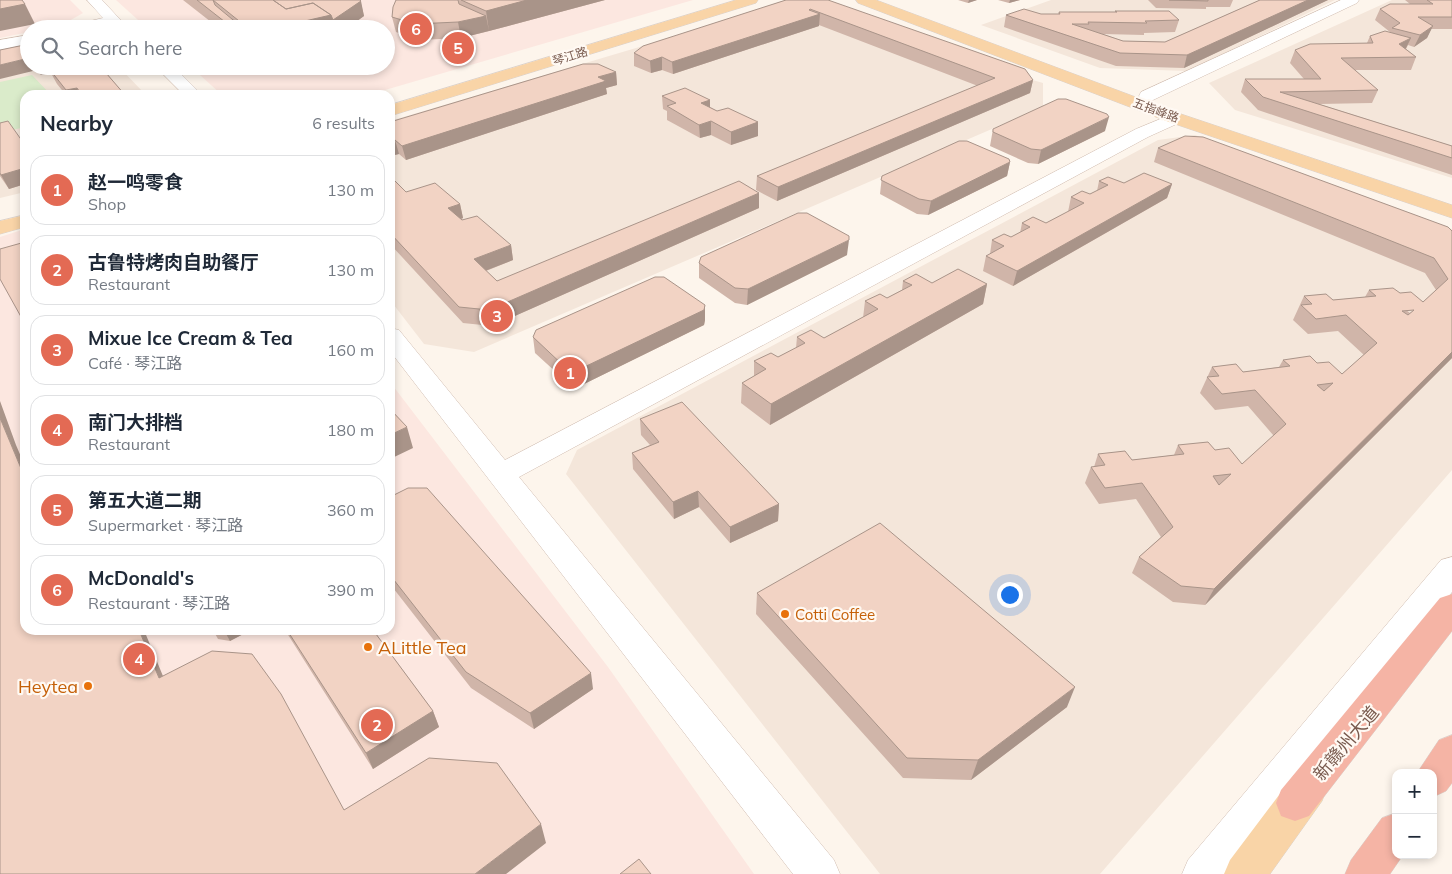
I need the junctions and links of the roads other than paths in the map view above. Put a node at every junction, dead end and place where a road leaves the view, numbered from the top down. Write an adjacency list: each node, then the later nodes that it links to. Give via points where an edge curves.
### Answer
1 (94, 0): 7 (street)
2 (718, 0): 13 (main road, 琴江路)
3 (751, 0): 14 (main road, 琴江路)
4 (863, 0): 15 (main road, 五指峰路)
5 (887, 0): 12 (main road, 五指峰路)
6 (1352, 0): 12 (street)
7 (114, 20)
8 (20, 40): 9 (street)
9 (0, 45)
10 (173, 75): 11 (street)
11 (189, 90)
12 (1147, 96): 16 (main road, 五指峰路)
13 (395, 97)
14 (395, 109)
15 (1176, 118): 18 (main road, 五指峰路); 23 (street)
16 (1452, 201)
17 (20, 208): 19 (main road)
18 (1452, 212)
19 (0, 214)
20 (20, 222): 21 (main road)
21 (0, 228)
22 (395, 341): 23 (street)
23 (502, 474): 31 (street)
24 (1452, 568): 32 (street)
25 (1452, 607): 29 (highway)
26 (1452, 617): 29 (main road, 新赣州大道)
27 (1452, 752): 28 (highway)
28 (1437, 773)
29 (1295, 803): 33 (main road, 新赣州大道)
30 (1392, 838): 34 (highway)
31 (819, 874)
32 (1203, 874)
33 (1245, 874)
34 (1366, 874)

